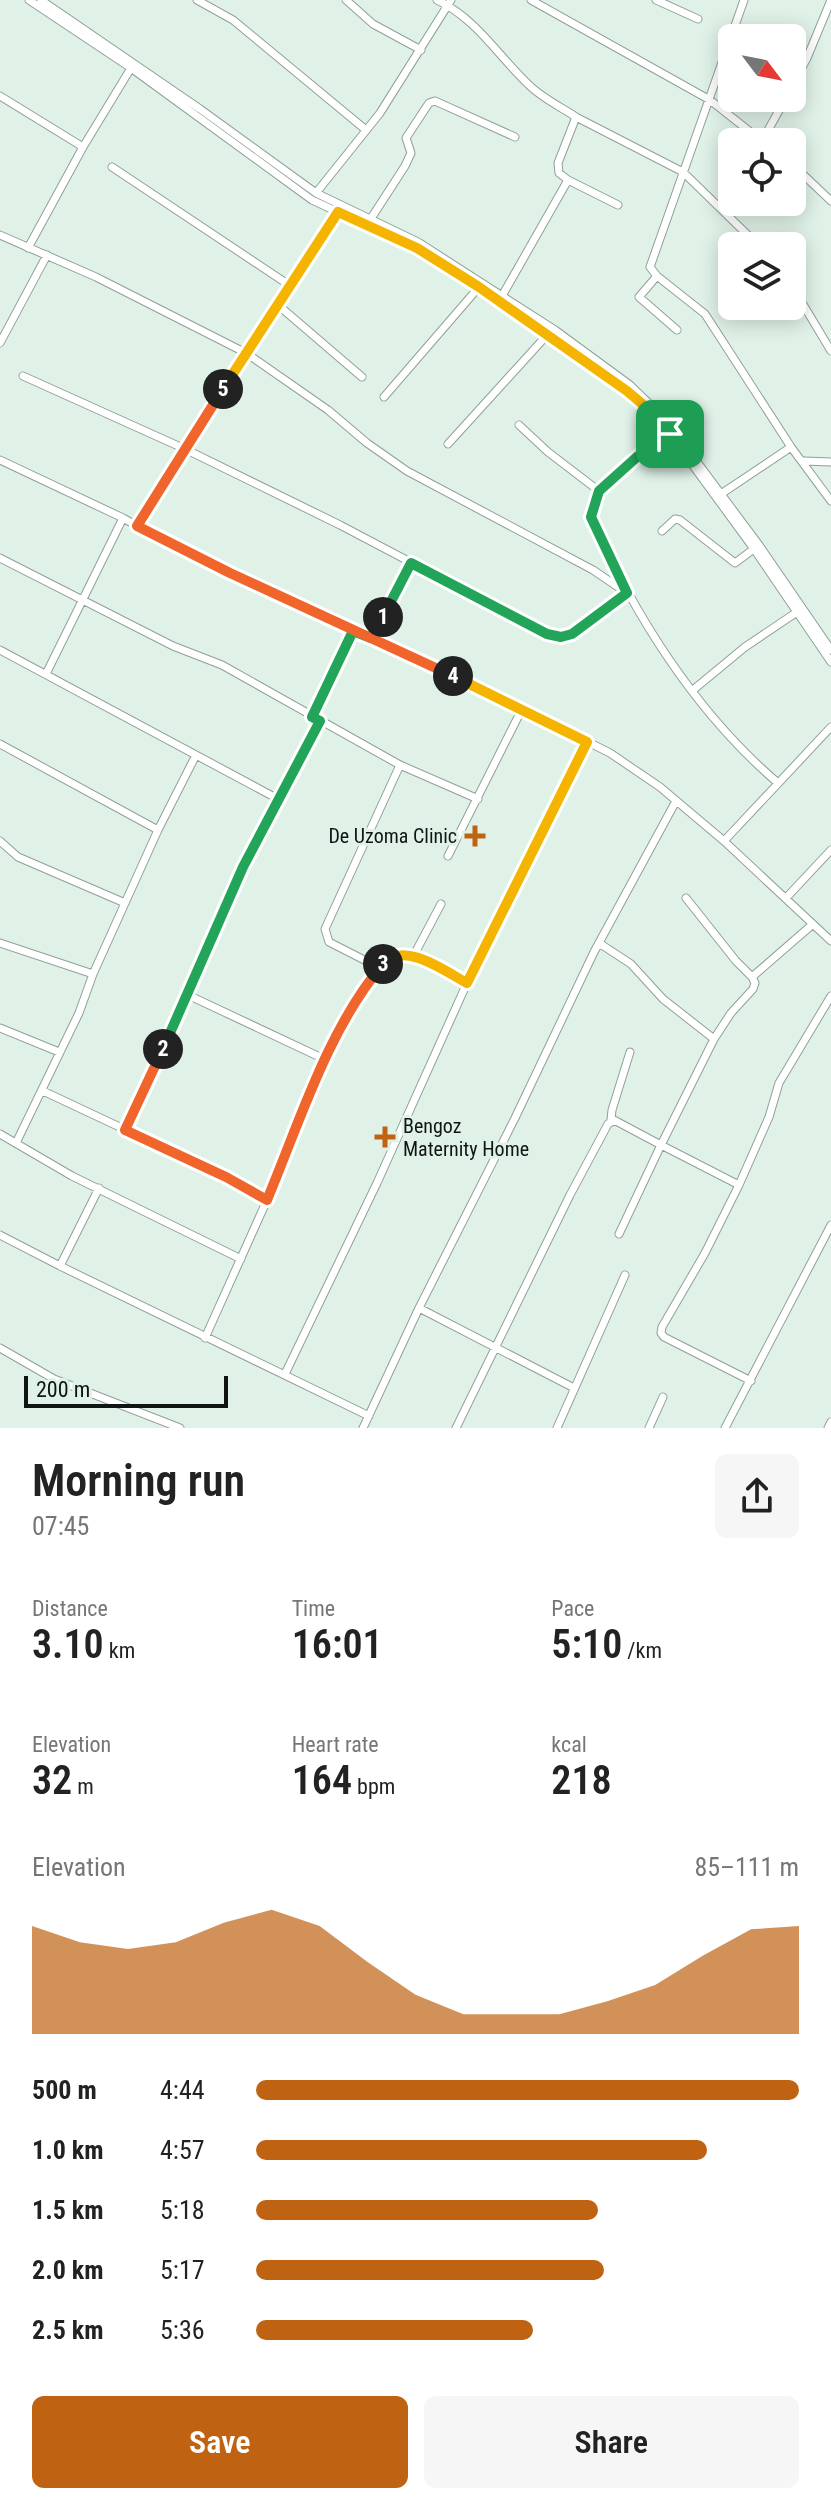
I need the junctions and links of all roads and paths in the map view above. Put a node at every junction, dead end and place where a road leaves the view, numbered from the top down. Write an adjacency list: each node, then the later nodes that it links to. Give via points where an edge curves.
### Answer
1 (29, 0): 14 (street)
2 (41, 0): 28 (street)
3 (197, 0): 20 (street, via 233,20)
4 (346, 0): 12 (street, via 373,24)
5 (437, 0): 10 (street)
6 (531, 0): 16 (street)
7 (656, 0): 11 (street)
8 (744, 0): 16 (street)
9 (831, 0): 13 (street)
10 (450, 2): 12 (street); 18 (street, via 530,87)
11 (698, 19)
12 (421, 50): 20 (street)
13 (806, 60)
14 (131, 68): 22 (street); 31 (street, via 312,200)
15 (3, 98): 17 (street); 22 (street)
16 (710, 100): 19 (street); 24 (street)
17 (0, 109)
18 (576, 117): 24 (street); 26 (street, via 558,163 559,173)
19 (745, 128)
20 (366, 130): 28 (street)
21 (515, 137): 32 (street, via 435,101 429,103 406,138 411,153 405,166)
22 (83, 147): 35 (street)
23 (112, 167): 38 (street)
24 (683, 172): 33 (street); 37 (street, via 650,267)
25 (806, 177): 29 (street)
26 (568, 180): 30 (street); 40 (street)
27 (831, 185): 29 (street)
28 (316, 193): 32 (street)
29 (828, 198)
30 (618, 205)
31 (338, 212): 38 (street); 39 (street, via 417,248)
32 (370, 220): 40 (street, via 418,242)
33 (745, 232)
34 (0, 235): 35 (street)
35 (28, 248): 36 (street)
36 (47, 255): 45 (street); 47 (street)
37 (657, 276): 43 (street, via 639,297); 54 (street, via 705,314)
38 (289, 285): 41 (street)
39 (479, 287): 44 (street); 50 (street)
40 (502, 296): 52 (street, via 630,385 658,410)
41 (278, 305): 47 (street); 49 (street)
42 (806, 309): 46 (street)
43 (677, 330)
44 (548, 334): 52 (street, via 627,391); 53 (street)
45 (0, 343)
46 (831, 351)
47 (246, 353): 55 (street); 68 (street, via 407,471)
48 (23, 376): 55 (street)
49 (362, 377)
50 (384, 397)
51 (519, 425): 59 (street)
52 (672, 433): 59 (street); 60 (street)
53 (448, 444)
54 (791, 447): 57 (street); 60 (street)
55 (185, 449): 63 (street); 67 (street)
56 (0, 460): 62 (street)
57 (804, 461): 58 (street); 61 (street)
58 (831, 462)
59 (599, 491): 68 (street, via 591,517)
60 (719, 495): 65 (street)
61 (831, 501)
62 (123, 518): 63 (street); 69 (street)
63 (137, 526): 71 (street)
64 (662, 531): 65 (street, via 680,520 735,563)
65 (756, 547): 70 (street)
66 (0, 558): 69 (street)
67 (411, 563): 68 (street, via 561,637); 72 (street)
68 (627, 593): 77 (street)
69 (82, 598): 76 (street); 79 (street, via 173,646 222,665)
70 (800, 610): 74 (street); 75 (street); 77 (street)
71 (353, 631): 72 (street); 79 (street)
72 (371, 638): 78 (street)
73 (0, 650): 76 (street)
74 (831, 650)
75 (831, 662)
76 (46, 674): 83 (street)
77 (693, 690): 85 (street, via 752,761)
78 (522, 709): 81 (street); 87 (street)
79 (316, 719): 84 (street); 86 (street)
80 (831, 727): 85 (street)
81 (587, 742): 88 (street); 108 (street)
82 (0, 744): 89 (street)
83 (196, 755): 86 (street); 89 (street)
84 (400, 765): 87 (street); 105 (street, via 325,929 329,942)
85 (778, 783): 91 (street)
86 (278, 799): 109 (street)
87 (478, 799): 94 (street)
88 (676, 801): 91 (street); 103 (street)
89 (158, 830): 98 (street)
90 (0, 841): 95 (street)
91 (724, 841): 97 (street)
92 (831, 850): 97 (street)
93 (0, 851): 95 (street)
94 (448, 856)
95 (18, 857): 98 (street)
96 (686, 898): 107 (street)
97 (786, 898): 100 (street)
98 (125, 903): 106 (street)
99 (441, 904): 104 (street)
100 (813, 924): 101 (street); 107 (street)
101 (831, 941)
102 (0, 943): 106 (street)
103 (599, 943): 112 (street, via 631,964 663,999); 131 (street)
104 (414, 955): 105 (street, via 388,958); 108 (street)
105 (380, 968): 115 (street)
106 (93, 974): 113 (street)
107 (752, 977): 112 (street, via 753,989)
108 (467, 983): 135 (street)
109 (188, 995): 115 (street); 118 (street)
110 (831, 996): 122 (street, via 779,1083)
111 (0, 1028): 113 (street)
112 (714, 1039): 121 (street)
113 (59, 1052): 116 (street)
114 (630, 1052): 117 (street)
115 (324, 1059): 124 (street)
116 (43, 1091): 118 (street); 120 (street)
117 (611, 1120): 121 (street); 133 (street)
118 (125, 1130): 124 (street)
119 (0, 1134): 120 (street)
120 (16, 1143): 123 (street)
121 (661, 1145): 122 (street); 126 (street)
122 (739, 1185): 136 (street, via 661,1333)
123 (99, 1188): 128 (street); 129 (street)
124 (267, 1200): 128 (street)
125 (831, 1226): 136 (street)
126 (619, 1234)
127 (0, 1235): 129 (street)
128 (241, 1259): 132 (street)
129 (60, 1266): 132 (street)
130 (625, 1275): 137 (street)
131 (419, 1308): 133 (street); 139 (street)
132 (205, 1338): 135 (street)
133 (495, 1346): 137 (street); 143 (street)
134 (0, 1348): 141 (street, via 54,1379)
135 (285, 1374): 139 (street)
136 (751, 1381): 146 (street)
137 (574, 1388): 144 (street)
138 (663, 1397): 145 (street)
139 (369, 1416): 142 (street)
140 (831, 1422): 147 (street)
141 (180, 1428)
142 (363, 1428)
143 (456, 1428)
144 (557, 1428)
145 (649, 1428)
146 (725, 1428)
147 (828, 1428)

